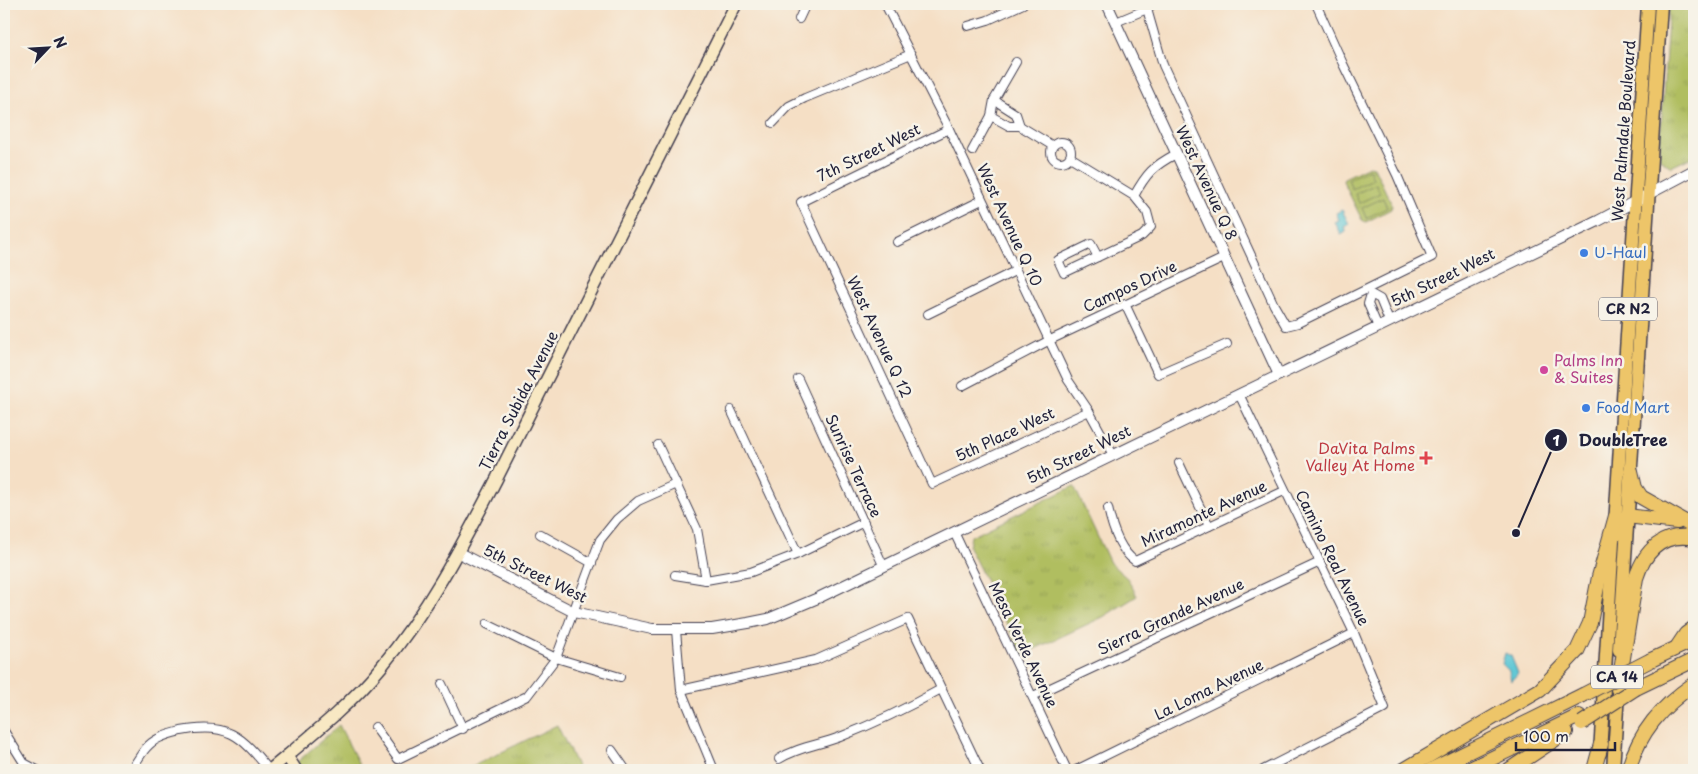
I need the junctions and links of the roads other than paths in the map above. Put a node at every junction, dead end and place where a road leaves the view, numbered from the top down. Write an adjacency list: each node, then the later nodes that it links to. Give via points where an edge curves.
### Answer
1 (736, 4): 64 (main road, Tierra Subida Avenue)
2 (806, 4): 9 (street)
3 (885, 4): 12 (street, West Avenue Q 10)
4 (1023, 4): 11 (street)
5 (1107, 4): 10 (street, West Avenue Q 8)
6 (1316, 4): 33 (street, via 1398,175 1432,257)
7 (1150, 6): 10 (street); 33 (street, via 1163,66 1286,326 1298,324)
8 (1654, 10): 24 (main road, West Palmdale Boulevard / CR N2); 27 (main road, West Palmdale Boulevard / CR N2)
9 (799, 19)
10 (1116, 22): 21 (street, West Avenue Q 8)
11 (968, 26)
12 (911, 54): 16 (street, via 805,98 789,106); 18 (street, West Avenue Q 10)
13 (1016, 62): 14 (street)
14 (994, 100): 15 (street); 17 (street, via 1016,114)
15 (991, 116): 17 (street, via 1009,126); 20 (street)
16 (772, 123)
17 (1020, 126): 19 (street)
18 (949, 130): 26 (street, West Avenue Q 10); 28 (street, 7th Street West)
19 (1053, 146): 22 (street, via 1066,142 1070,147); 22 (street, via 1051,153 1056,161 1066,161)
20 (972, 151)
21 (1176, 154): 25 (street, via 1150,171); 31 (street, West Avenue Q 8)
22 (1070, 157): 25 (street)
23 (1694, 170): 24 (street, 5th Street West)
24 (1648, 193): 27 (street, 5th Street West); 40 (main road, West Palmdale Boulevard / CR N2)
25 (1134, 196): 30 (street, via 1147,212 1151,227 1142,236)
26 (982, 200): 29 (street); 32 (street, West Avenue Q 10)
27 (1635, 201): 36 (street, 5th Street West); 40 (main road, West Palmdale Boulevard / CR N2, via 1627,315 1632,328)
28 (801, 202): 53 (street, West Avenue Q 12)
29 (897, 242)
30 (1098, 257): 30 (street, via 1064,273 1058,260 1092,244)
31 (1224, 258): 34 (street, Campos Drive); 41 (street, West Avenue Q 8)
32 (1015, 271): 35 (street); 38 (street, West Avenue Q 10)
33 (1370, 292): 36 (street, via 1380,299); 37 (street, via 1368,304)
34 (1125, 304): 38 (street, Campos Drive); 39 (street, via 1158,374)
35 (928, 314)
36 (1389, 321): 37 (street, 5th Street West)
37 (1378, 327): 41 (street, 5th Street West)
38 (1048, 341): 43 (street, Campos Drive); 46 (street, West Avenue Q 10, via 1068,380)
39 (1227, 344)
40 (1631, 369): 48 (main road, West Palmdale Boulevard / CR N2); 48 (main road, West Palmdale Boulevard / CR N2, via 1634,413)
41 (1279, 375): 44 (street, 5th Street West)
42 (798, 379): 57 (street, Sunrise Terrace)
43 (962, 386)
44 (1239, 394): 49 (street, 5th Street West); 54 (street, Camino Real Avenue)
45 (731, 410): 65 (street)
46 (1090, 411): 49 (street, West Avenue Q 10); 53 (street, 5th Place West)
47 (658, 445): 52 (street)
48 (1626, 448): 51 (main road, West Palmdale Boulevard / CR N2); 56 (main road, West Palmdale Boulevard / CR N2)
49 (1113, 455): 60 (street, 5th Street West)
50 (1180, 463): 59 (street)
51 (1631, 471): 56 (main road, West Palmdale Boulevard / CR N2); 58 (highway, via 1641,497)
52 (676, 484): 67 (street, via 638,501 617,519 600,540); 70 (street, via 697,529)
53 (932, 484)
54 (1284, 491): 59 (street, Miramonte Avenue); 66 (street, Camino Real Avenue)
55 (1108, 508): 59 (street, Miramonte Avenue, via 1110,521 1125,554 1135,561)
56 (1622, 516): 58 (highway); 63 (highway); 84 (main road, CR N2); 105 (highway, via 1599,577 1590,623 1577,651 1540,690)
57 (864, 522): 65 (street); 68 (street, Sunrise Terrace)
58 (1690, 525)
59 (1209, 526)
60 (954, 532): 68 (street, 5th Street West); 86 (street, Mesa Verde Avenue)
61 (540, 534): 67 (street)
62 (1694, 538): 84 (highway, via 1677,536 1662,540 1641,561)
63 (1613, 540): 91 (main road)
64 (458, 553): 71 (street, 5th Street West); 93 (main road, Tierra Subida Avenue, via 428,604 381,668)
65 (798, 554): 70 (street, via 751,572)
66 (1320, 562): 75 (street, Camino Real Avenue); 86 (street, Sierra Grande Avenue)
67 (592, 564): 71 (street)
68 (883, 565): 74 (street, 5th Street West, via 768,619 712,629)
69 (675, 575): 70 (street)
70 (706, 580)
71 (574, 612): 74 (street, 5th Street West, via 636,627); 78 (street)
72 (487, 624): 78 (street)
73 (1694, 628): 77 (highway)
74 (676, 630): 85 (street)
75 (1354, 633): 103 (street, La Loma Avenue); 104 (street, Camino Real Avenue, via 1385,708)
76 (1694, 640): 77 (highway, CA 14)
77 (1676, 649): 106 (highway, CA 14, bridge)
78 (556, 658): 80 (street); 89 (street, via 527,696)
79 (1694, 660): 87 (highway, CA 14, bridge)
80 (620, 678)
81 (442, 684): 89 (street)
82 (1694, 684): 112 (highway, via 1657,714 1643,733)
83 (941, 689): 85 (street, via 908,618 816,660); 94 (street, via 883,721 790,751); 101 (street)
84 (1618, 689): 111 (main road, CR N2)
85 (681, 690): 100 (street)
86 (1033, 696): 102 (street, Mesa Verde Avenue)
87 (1580, 720): 107 (highway, CA 14); 108 (highway)
88 (376, 727): 89 (street, via 398,759)
89 (463, 729)
90 (4, 731): 95 (street, via 24,763)
91 (1601, 744): 109 (highway); 110 (main road)
92 (612, 750): 99 (street)
93 (287, 756): 97 (main road, Tierra Subida Avenue); 98 (main road)
94 (779, 758)
95 (37, 770)
96 (130, 770): 97 (street, via 149,745 168,734 204,726 232,733 250,747)
97 (270, 770)
98 (296, 770)
99 (626, 770)
100 (714, 770)
101 (980, 770)
102 (1067, 770)
103 (1076, 770)
104 (1263, 770)
105 (1404, 770)
106 (1431, 770)
107 (1468, 770)
108 (1509, 770)
109 (1594, 770)
110 (1599, 770)
111 (1613, 770)
112 (1628, 770)

